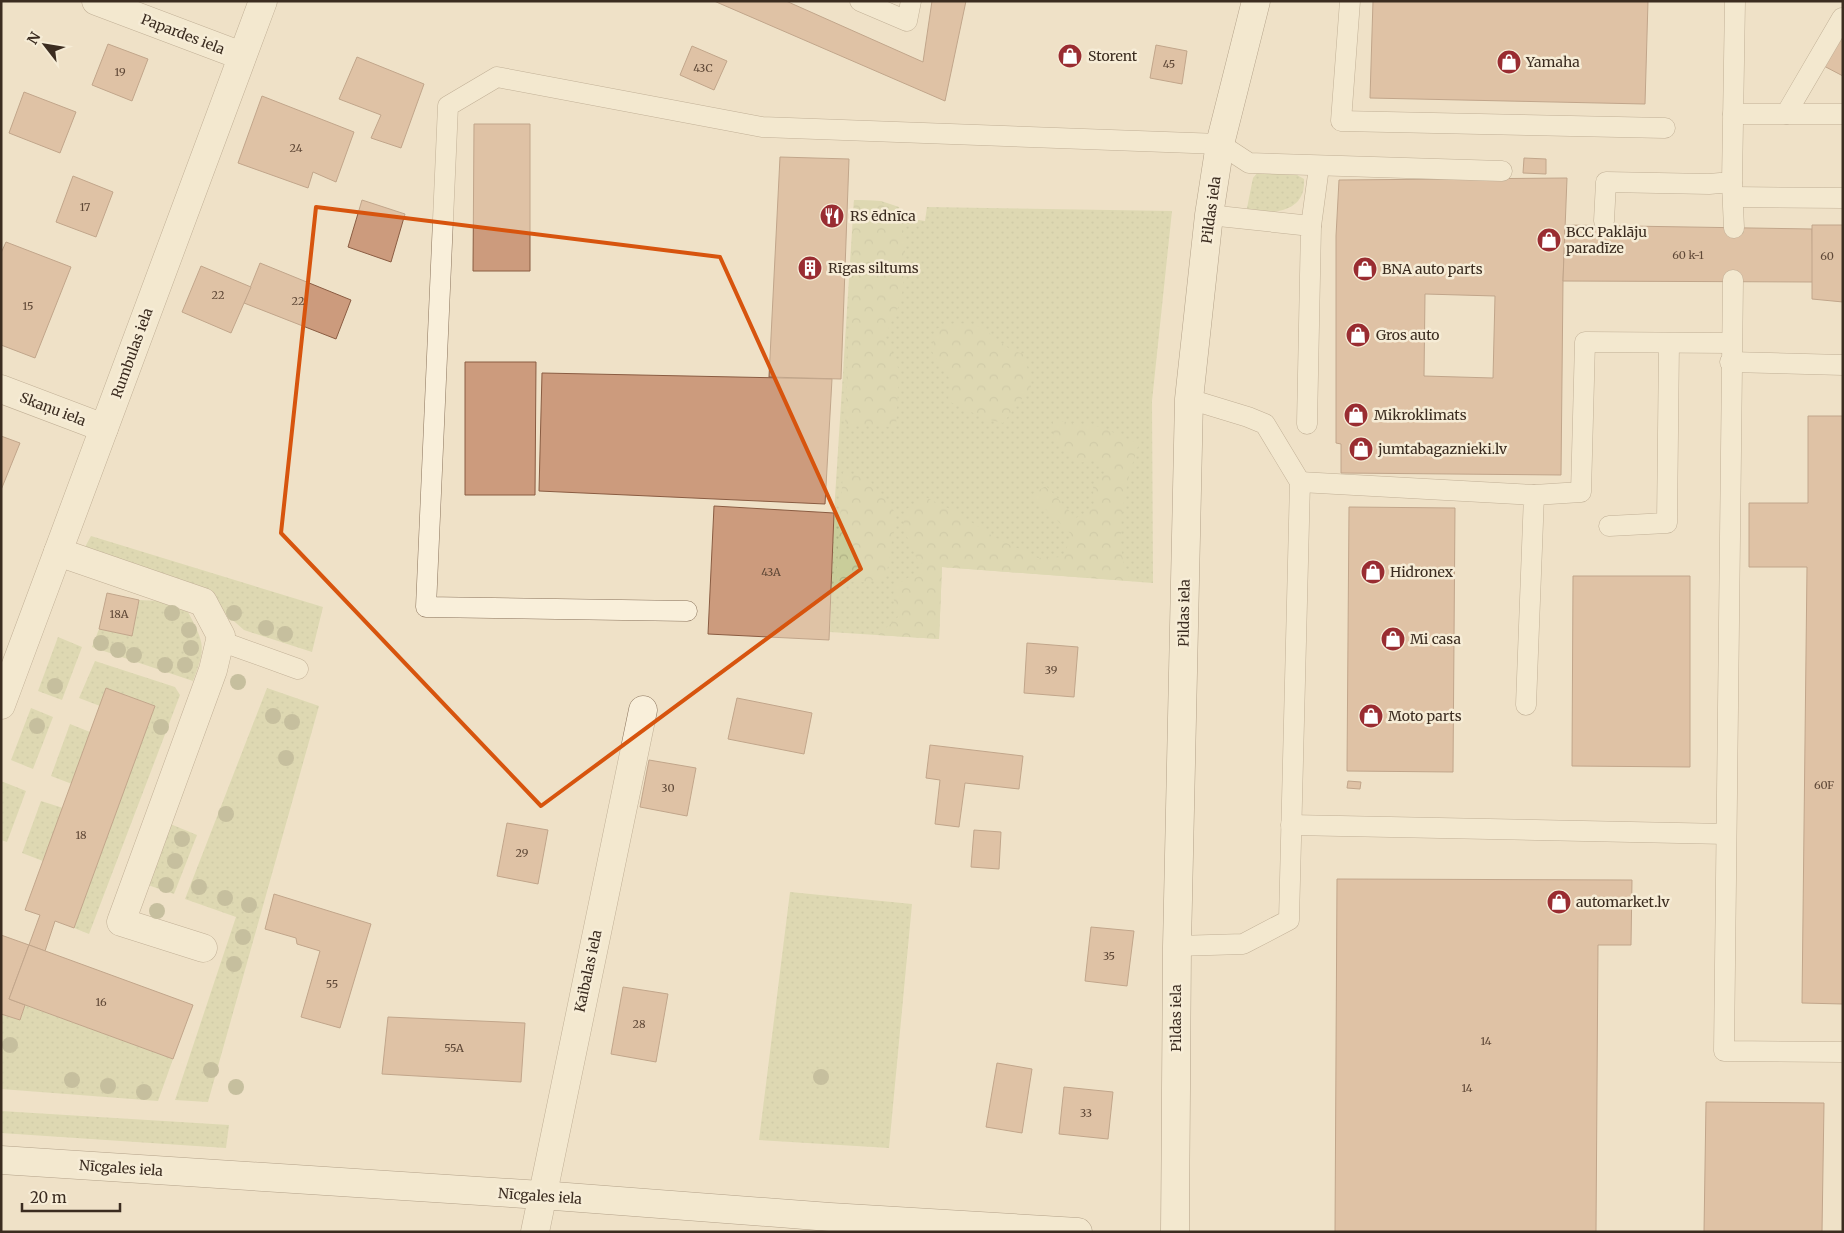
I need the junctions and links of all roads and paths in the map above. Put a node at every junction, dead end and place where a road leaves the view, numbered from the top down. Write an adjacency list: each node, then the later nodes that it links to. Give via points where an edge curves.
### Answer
1 (96, 1): 9 (street, Papardes iela)
2 (263, 1): 9 (street, Rumbulas iela)
3 (860, 1): 4 (lane, via 907,21)
4 (911, 1)
5 (1256, 1): 14 (street, Pildas iela)
6 (1350, 1): 13 (lane, via 1341,121)
7 (1735, 1): 10 (lane)
8 (1842, 18): 11 (lane)
9 (242, 56): 30 (street, Rumbulas iela)
10 (1733, 114): 11 (lane); 17 (lane)
11 (1786, 114): 12 (lane)
12 (1843, 114)
13 (1665, 128)
14 (1220, 144): 15 (lane, via 1249,163); 19 (street, Pildas iela); 35 (lane, via 762,127 497,77 448,106 426,607)
15 (1319, 167): 16 (lane); 21 (lane)
16 (1502, 171)
17 (1733, 189): 18 (lane); 20 (lane, via 1709,184 1606,182); 22 (lane)
18 (1843, 198)
19 (1209, 215): 21 (lane); 28 (street, Pildas iela)
20 (1604, 221)
21 (1311, 226): 29 (lane)
22 (1734, 228)
23 (1733, 280): 25 (lane)
24 (1669, 343): 25 (lane); 32 (lane, via 1585,342 1581,492); 33 (lane, via 1667,523)
25 (1731, 353): 26 (lane); 42 (lane)
26 (1843, 365)
27 (1, 389): 30 (street, Skaņu iela)
28 (1189, 399): 31 (lane, via 1264,424); 43 (street, Pildas iela)
29 (1307, 424)
30 (104, 428): 34 (street, Rumbulas iela)
31 (1300, 482): 32 (lane); 41 (lane)
32 (1534, 495): 39 (lane)
33 (1609, 526)
34 (58, 552): 36 (street, via 202,602 221,636); 38 (street, Rumbulas iela)
35 (687, 611)
36 (220, 641): 37 (lane); 44 (street, via 213,670 121,922)
37 (298, 669)
38 (1, 705)
39 (1526, 705)
40 (643, 710): 47 (street, Kaibalas iela)
41 (1291, 825): 42 (lane); 43 (lane, via 1289,920 1242,944)
42 (1726, 834): 45 (lane, via 1724,1051)
43 (1177, 946): 51 (street, Pildas iela)
44 (203, 948)
45 (1843, 1052)
46 (1, 1160): 47 (street, Nīcgales iela)
47 (541, 1195): 48 (street, Nīcgales iela); 49 (street, Kaibalas iela)
48 (830, 1224): 50 (street, Nīcgales iela)
49 (535, 1232)
50 (1078, 1232)
51 (1174, 1232)

